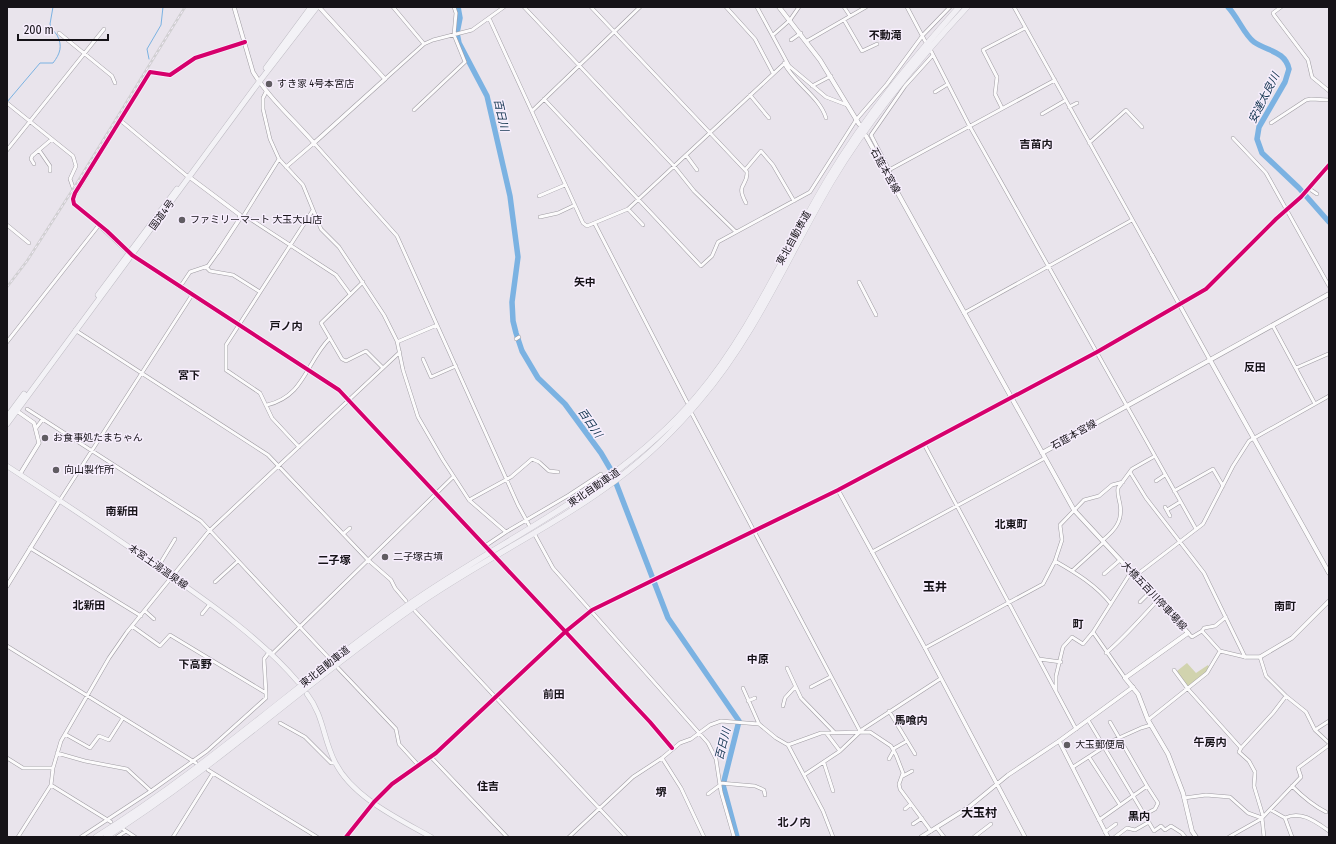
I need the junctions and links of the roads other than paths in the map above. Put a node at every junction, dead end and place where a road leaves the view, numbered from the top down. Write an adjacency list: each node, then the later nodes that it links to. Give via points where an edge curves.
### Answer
1 (234, 7): 37 (street)
2 (311, 7): 49 (highway, 国道4号)
3 (318, 7): 47 (street); 49 (highway, 国道4号)
4 (393, 7): 38 (street)
5 (454, 7): 31 (street)
6 (504, 7): 23 (street)
7 (524, 7): 44 (street)
8 (591, 7): 28 (street)
9 (640, 7): 28 (street)
10 (726, 7): 45 (street, via 755,39)
11 (757, 7): 33 (street)
12 (778, 7): 24 (main road)
13 (799, 7): 24 (street)
14 (844, 7): 22 (street)
15 (866, 7): 22 (street)
16 (907, 7): 32 (street)
17 (950, 7): 32 (street)
18 (960, 7): 179 (highway, 東北自動車道, via 893,84 842,157 750,319 715,373 669,426)
19 (967, 7): 179 (highway, 東北自動車道, via 902,82 856,144 720,376 673,430)
20 (1014, 7): 26 (street)
21 (1281, 7): 53 (street, via 1273,13 1274,15 1308,60 1312,78)
22 (850, 16): 25 (street)
23 (489, 18): 31 (street, via 476,28); 66 (street)
24 (790, 20): 30 (main road); 33 (street)
25 (844, 20): 36 (street); 39 (street, via 862,51)
26 (1025, 28): 48 (street); 64 (street, via 983,50 997,77 994,94)
27 (104, 29): 41 (street)
28 (614, 31): 44 (street); 76 (street)
29 (59, 33): 41 (street)
30 (801, 34): 34 (street); 36 (main road)
31 (454, 35): 38 (street); 65 (street, via 465,62)
32 (923, 35): 35 (street); 72 (street)
33 (773, 36): 43 (street)
34 (791, 40)
35 (925, 40)
36 (807, 41): 46 (main road)
37 (244, 42): 49 (street, via 253,72); 70 (street, via 195,58 170,75 151,72)
38 (424, 44): 47 (street)
39 (877, 44)
40 (931, 51): 42 (street)
41 (84, 54): 50 (street, via 112,76); 71 (street)
42 (933, 55): 51 (street); 92 (street, via 906,86 871,135)
43 (785, 62): 45 (street); 52 (street); 69 (street, via 790,74 820,106)
44 (579, 65): 57 (street); 88 (street)
45 (773, 73): 56 (street)
46 (831, 76): 52 (street); 62 (main road)
47 (385, 79): 80 (street)
48 (1055, 80): 58 (street); 64 (street)
49 (259, 81): 54 (street); 94 (highway, 国道4号)
50 (115, 82)
51 (948, 84): 55 (street); 74 (street)
52 (812, 86): 62 (street, via 828,98)
53 (1329, 91)
54 (266, 92): 80 (street); 85 (street, via 263,109 270,139)
55 (935, 92)
56 (750, 95): 68 (street); 76 (street)
57 (544, 99): 66 (street); 101 (street)
58 (1066, 100): 63 (street); 67 (street)
59 (1329, 100): 73 (street, via 1306,100)
60 (8, 103): 71 (street)
61 (1076, 103): 63 (street)
62 (849, 106): 72 (main road)
63 (1069, 107): 81 (street)
64 (1002, 108): 74 (street)
65 (414, 110)
66 (532, 111): 96 (street)
67 (1042, 114)
68 (769, 118)
69 (826, 118)
70 (120, 120): 94 (street); 98 (street)
71 (30, 122): 78 (street); 82 (street)
72 (857, 122): 102 (street, via 812,189)
73 (1271, 122)
74 (969, 125): 92 (street); 121 (street)
75 (1142, 127): 81 (street, via 1126,110)
76 (710, 133): 84 (street); 91 (street)
77 (866, 136): 95 (main road, 石筵本宮線)
78 (52, 138): 83 (street); 98 (street, via 73,156 75,170 70,179)
79 (1233, 138): 107 (street, via 1266,172)
80 (314, 143): 89 (street); 135 (street, via 397,236)
81 (1089, 143): 110 (street)
82 (7, 150)
83 (39, 150): 86 (street, via 31,157); 93 (street, via 50,166)
84 (686, 155): 88 (street); 90 (street)
85 (279, 159): 89 (street); 108 (street)
86 (34, 164)
87 (1329, 165): 97 (street)
88 (674, 166): 101 (street); 115 (street, via 694,191)
89 (286, 167): 106 (street, via 303,185)
90 (697, 170)
91 (745, 170): 102 (street, via 761,151 773,165); 103 (street, via 747,177 740,189)
92 (889, 170): 95 (street, via 892,178)
93 (50, 171)
94 (188, 176): 108 (street); 119 (highway, 国道4号)
95 (890, 181): 132 (main road, 石筵本宮線)
96 (565, 185): 100 (street); 104 (street)
97 (1308, 189): 99 (street); 107 (street)
98 (75, 193): 113 (street, via 74,204)
99 (1317, 194)
100 (539, 196)
101 (638, 200): 105 (street); 115 (street, via 702,266 712,256 718,242)
102 (794, 201): 115 (street)
103 (746, 203)
104 (575, 205): 109 (street); 111 (street, via 586,226)
105 (628, 208): 111 (street); 114 (street)
106 (312, 210): 117 (street); 123 (street, via 321,229 339,247)
107 (1286, 210): 125 (street); 131 (street, via 1206,289)
108 (242, 215): 117 (street); 118 (street)
109 (540, 218)
110 (1132, 220): 120 (street); 121 (street)
111 (595, 224): 154 (street)
112 (7, 225): 116 (street)
113 (99, 225): 119 (street); 139 (street)
114 (644, 225)
115 (736, 232)
116 (29, 242)
117 (290, 245): 127 (street); 128 (street, via 336,275)
118 (218, 252): 122 (street)
119 (130, 254): 126 (street); 137 (highway, 国道4号); 161 (highway, 国道4号)
120 (1152, 256): 131 (street)
121 (1048, 266): 132 (street); 142 (street)
122 (206, 267): 126 (street, via 191,271); 127 (street, via 210,271 233,275)
123 (363, 282): 128 (street); 140 (street)
124 (859, 282): 133 (street)
125 (1329, 286)
126 (180, 287): 130 (street)
127 (260, 292): 134 (street)
128 (350, 294): 138 (street, via 322,321)
129 (1329, 294): 136 (main road)
130 (192, 296): 134 (street); 150 (street)
131 (1178, 303): 142 (street); 145 (street)
132 (964, 312): 152 (main road, 石筵本宮線)
133 (876, 315)
134 (238, 325): 149 (street); 156 (street, via 226,344 226,370 260,393)
135 (437, 325): 140 (street); 146 (street)
136 (1273, 326): 145 (main road); 148 (street)
137 (75, 330): 150 (street); 159 (highway, 国道4号)
138 (330, 338): 147 (street, via 344,360 366,351); 149 (street)
139 (7, 342)
140 (397, 342): 141 (street)
141 (400, 352): 147 (street); 180 (street, via 418,417)
142 (1097, 352): 152 (street); 157 (street)
143 (1328, 354): 148 (street)
144 (423, 359): 146 (street, via 431,377)
145 (1210, 360): 157 (main road, 石筵本宮線); 165 (main road)
146 (456, 366): 181 (street)
147 (383, 368): 153 (street)
148 (1296, 368): 155 (street)
149 (308, 370): 153 (street, via 339,390); 156 (street, via 291,394)
150 (142, 374): 168 (street); 173 (street, via 268,455)
151 (1329, 396): 155 (street)
152 (1012, 397): 166 (street); 169 (main road, 石筵本宮線)
153 (348, 400): 167 (street); 188 (street)
154 (687, 402)
155 (1315, 404): 165 (street)
156 (266, 405): 167 (street, via 272,418)
157 (1127, 406): 169 (main road, 石筵本宮線); 170 (street)
158 (27, 409): 162 (street)
159 (16, 411): 163 (highway, 国道4号); 164 (street, via 33,421)
160 (692, 414): 200 (street)
161 (7, 418)
162 (43, 419): 164 (street); 168 (street)
163 (7, 424)
164 (36, 428): 176 (street, via 38,446)
165 (1254, 437): 185 (street, via 1246,444); 216 (main road)
166 (924, 444): 186 (street); 192 (street)
167 (299, 447): 173 (street)
168 (91, 450): 189 (street); 199 (street, via 201,521)
169 (1042, 453): 171 (main road, 大橋五百川停車場線)
170 (1155, 456): 175 (street, via 1134,467); 178 (street)
171 (1045, 458): 192 (street); 193 (main road, 大橋五百川停車場線)
172 (7, 466): 176 (main road, 本宮土湯温泉線)
173 (279, 466): 199 (street); 202 (street)
174 (558, 472): 181 (street, via 549,471 532,459)
175 (1130, 472): 183 (street); 206 (street)
176 (20, 474): 189 (main road, 本宮土湯温泉線)
177 (601, 474): 195 (street)
178 (1165, 475): 182 (street); 187 (street)
179 (616, 476): 184 (highway, 東北自動車道)
180 (453, 477): 188 (street); 190 (street)
181 (507, 479): 190 (street); 195 (street)
182 (1156, 480)
183 (1122, 482): 193 (street, via 1112,485 1099,496 1084,500); 205 (street, via 1117,492 1120,510 1118,524)
184 (608, 483): 355 (highway, 東北自動車道, via 413,601 203,763); 356 (highway, 東北自動車道, via 565,514 416,605 208,767)
185 (1223, 486): 187 (street, via 1213,469); 198 (street, via 1203,524)
186 (838, 490): 200 (street); 208 (street)
187 (1174, 491): 191 (street)
188 (436, 493): 201 (street, via 487,548); 210 (street)
189 (60, 500): 207 (street); 214 (main road, 本宮土湯温泉線)
190 (469, 500): 201 (street)
191 (1180, 502): 194 (street, via 1166,509); 198 (street)
192 (957, 506): 208 (street); 226 (street)
193 (1074, 510): 205 (main road, 大橋五百川停車場線); 213 (street, via 1060,526 1062,537)
194 (1170, 516)
195 (526, 521): 196 (street); 201 (street)
196 (529, 525)
197 (350, 528): 202 (street)
198 (1196, 529): 206 (street)
199 (209, 531): 212 (street); 219 (street)
200 (754, 531): 230 (street); 256 (street)
201 (506, 532)
202 (343, 534): 210 (street)
203 (535, 535): 230 (street, via 554,568)
204 (175, 539): 214 (street)
205 (1104, 541): 211 (main road, 大橋五百川停車場線); 215 (street)
206 (1180, 542): 218 (street); 235 (street, via 1204,573)
207 (30, 548): 221 (street); 234 (street)
208 (872, 552): 244 (street)
209 (496, 558): 240 (street)
210 (367, 559): 224 (street, via 391,580); 238 (street)
211 (1120, 560): 217 (street); 218 (main road, 大橋五百川停車場線)
212 (238, 561): 220 (street); 238 (street)
213 (1055, 561): 215 (street); 226 (street, via 1043,584)
214 (158, 567): 219 (main road, 本宮土湯温泉線)
215 (1072, 571): 229 (street)
216 (1329, 573)
217 (1104, 574)
218 (1133, 574): 222 (main road, 大橋五百川停車場線); 229 (street)
219 (172, 577): 228 (main road, 本宮土湯温泉線); 231 (street)
220 (215, 582)
221 (7, 586)
222 (1150, 592): 223 (main road, 大橋五百川停車場線); 227 (street)
223 (1158, 600): 242 (main road, 大橋五百川停車場線); 247 (street, via 1130,629 1124,639)
224 (406, 601)
225 (1329, 601): 249 (street, via 1298,634)
226 (1008, 602): 244 (street); 251 (street)
227 (1140, 602)
228 (210, 604): 233 (street); 246 (main road, 本宮土湯温泉線)
229 (1111, 604): 241 (street)
230 (592, 610): 240 (street); 289 (street)
231 (145, 611): 234 (street); 236 (street)
232 (415, 611): 269 (street)
233 (202, 614)
234 (141, 616): 237 (street)
235 (1226, 617): 239 (street, via 1215,626 1204,628); 248 (street)
236 (154, 619)
237 (132, 626): 266 (street, via 160,646 170,635); 268 (street, via 121,639)
238 (300, 627): 246 (street); 250 (street)
239 (1202, 631): 242 (street, via 1192,637); 245 (street)
240 (565, 632): 269 (street); 298 (street)
241 (1093, 632): 247 (street); 252 (street, via 1083,644 1070,638 1064,646)
242 (1188, 633): 257 (main road, 大橋五百川停車場線)
243 (7, 646): 268 (street)
244 (925, 648): 258 (street)
245 (1220, 651): 248 (street); 264 (street, via 1207,673)
246 (271, 653): 259 (main road, 本宮土湯温泉線); 266 (street, via 264,659)
247 (1106, 653): 257 (street)
248 (1244, 657): 249 (street)
249 (1260, 657): 270 (street, via 1266,676)
250 (329, 658)
251 (1039, 659): 252 (street); 265 (street)
252 (1061, 662): 265 (street, via 1056,676)
253 (338, 668): 312 (street, via 396,729 399,744)
254 (787, 668): 260 (street)
255 (1174, 670): 264 (street)
256 (830, 677): 261 (street); 275 (street)
257 (1125, 678): 262 (main road)
258 (940, 679): 274 (street); 321 (street)
259 (298, 682)
260 (795, 687): 273 (street, via 785,698); 291 (street)
261 (811, 687)
262 (1133, 687): 278 (street); 279 (main road)
263 (742, 688): 272 (street)
264 (1188, 689): 279 (street); 299 (street)
265 (1056, 691): 285 (street)
266 (266, 693): 309 (street, via 266,698)
267 (307, 694): 310 (main road, via 320,714)
268 (87, 696): 277 (street); 288 (street)
269 (495, 696): 304 (street); 334 (street)
270 (1286, 696): 286 (street, via 1306,712); 299 (street)
271 (756, 698): 272 (street)
272 (748, 701): 283 (street)
273 (783, 706)
274 (889, 711): 287 (street); 293 (street)
275 (849, 712): 276 (street); 287 (street)
276 (845, 715)
277 (123, 718): 288 (street, via 109,740 99,736 90,748); 309 (street)
278 (1088, 720): 285 (street); 297 (street)
279 (1148, 720): 284 (main road)
280 (1329, 721): 286 (street)
281 (1110, 722): 292 (street)
282 (280, 723): 310 (street, via 305,737 327,759)
283 (759, 724): 289 (street, via 721,721); 296 (street)
284 (1151, 725): 292 (street); 330 (main road, via 1164,746)
285 (1076, 729): 294 (street)
286 (1315, 730): 295 (street)
287 (861, 731): 291 (street); 300 (street, via 870,732); 301 (street)
288 (65, 734): 302 (street)
289 (700, 734): 298 (street); 320 (street, via 708,744)
290 (827, 734): 291 (street); 296 (street, via 815,735); 301 (street)
291 (835, 734)
292 (1118, 737): 297 (street); 323 (street)
293 (907, 741): 300 (street); 303 (street)
294 (1059, 741): 313 (street); 321 (street)
295 (1329, 744): 324 (street, via 1298,768 1301,777)
296 (788, 745): 318 (street)
297 (1104, 746): 305 (street); 329 (street)
298 (672, 748): 307 (street)
299 (1241, 748): 339 (street, via 1239,752 1249,761 1255,772 1254,786)
300 (893, 749): 308 (street); 319 (street)
301 (840, 751): 311 (street)
302 (57, 753): 314 (street); 325 (street, via 127,769)
303 (915, 754)
304 (431, 757): 312 (street); 363 (street)
305 (1089, 757): 313 (street); 333 (street)
306 (7, 758): 314 (street, via 23,768)
307 (662, 758): 334 (street, via 633,777); 366 (street, via 681,788)
308 (889, 759)
309 (195, 762): 325 (street)
310 (335, 763): 331 (main road, via 347,781)
311 (824, 763): 318 (street); 326 (street)
312 (419, 766): 331 (street, via 392,784)
313 (1073, 767): 342 (street)
314 (53, 768): 322 (street)
315 (208, 770): 317 (street)
316 (912, 771): 319 (street)
317 (213, 773): 359 (street); 360 (street)
318 (804, 775): 368 (street)
319 (903, 776): 332 (street, via 898,786)
320 (722, 784): 327 (street); 328 (street, via 758,786 764,790); 367 (street)
321 (996, 784): 348 (street, via 969,807); 372 (street)
322 (51, 785): 343 (street); 353 (street)
323 (1147, 786): 329 (street); 338 (street, via 1158,803)
324 (1292, 786): 336 (street); 337 (street, via 1316,808)
325 (151, 791): 343 (street)
326 (833, 791)
327 (708, 794)
328 (765, 795)
329 (1133, 797): 333 (street); 338 (street)
330 (1184, 798): 339 (street, via 1206,794 1230,797 1248,813); 375 (main road, via 1192,831)
331 (374, 802): 361 (street); 362 (main road)
332 (911, 804): 335 (street); 340 (street)
333 (1120, 805): 342 (street)
334 (600, 808): 364 (street); 365 (street)
335 (904, 809)
336 (1271, 810): 339 (street); 341 (street)
337 (1326, 812)
338 (1144, 815): 344 (street)
339 (1262, 817): 351 (street); 378 (street)
340 (922, 818): 345 (street); 349 (street)
341 (1285, 818): 350 (street, via 1296,815 1306,817); 379 (street)
342 (1099, 820): 352 (street)
343 (109, 821): 354 (street)
344 (1149, 822): 373 (street, via 1135,830 1128,828); 374 (street, via 1154,832 1161,826 1165,830 1171,826 1182,832)
345 (913, 824)
346 (991, 824): 371 (street)
347 (1116, 824): 352 (street)
348 (937, 828): 349 (street); 370 (street)
349 (931, 831): 369 (street)
350 (1329, 831)
351 (1237, 833): 376 (street); 377 (street)
352 (1106, 835)
353 (18, 837)
354 (80, 837)
355 (96, 837)
356 (106, 837)
357 (117, 837): 358 (street, via 124,830)
358 (136, 837)
359 (173, 837)
360 (317, 837)
361 (346, 837)
362 (430, 837)
363 (507, 837)
364 (569, 837)
365 (626, 837)
366 (704, 837)
367 (734, 837)
368 (833, 837)
369 (921, 837)
370 (944, 837)
371 (974, 837)
372 (1025, 837)
373 (1115, 837)
374 (1185, 837)
375 (1196, 837)
376 (1229, 837)
377 (1239, 837)
378 (1264, 837)
379 (1292, 837)

